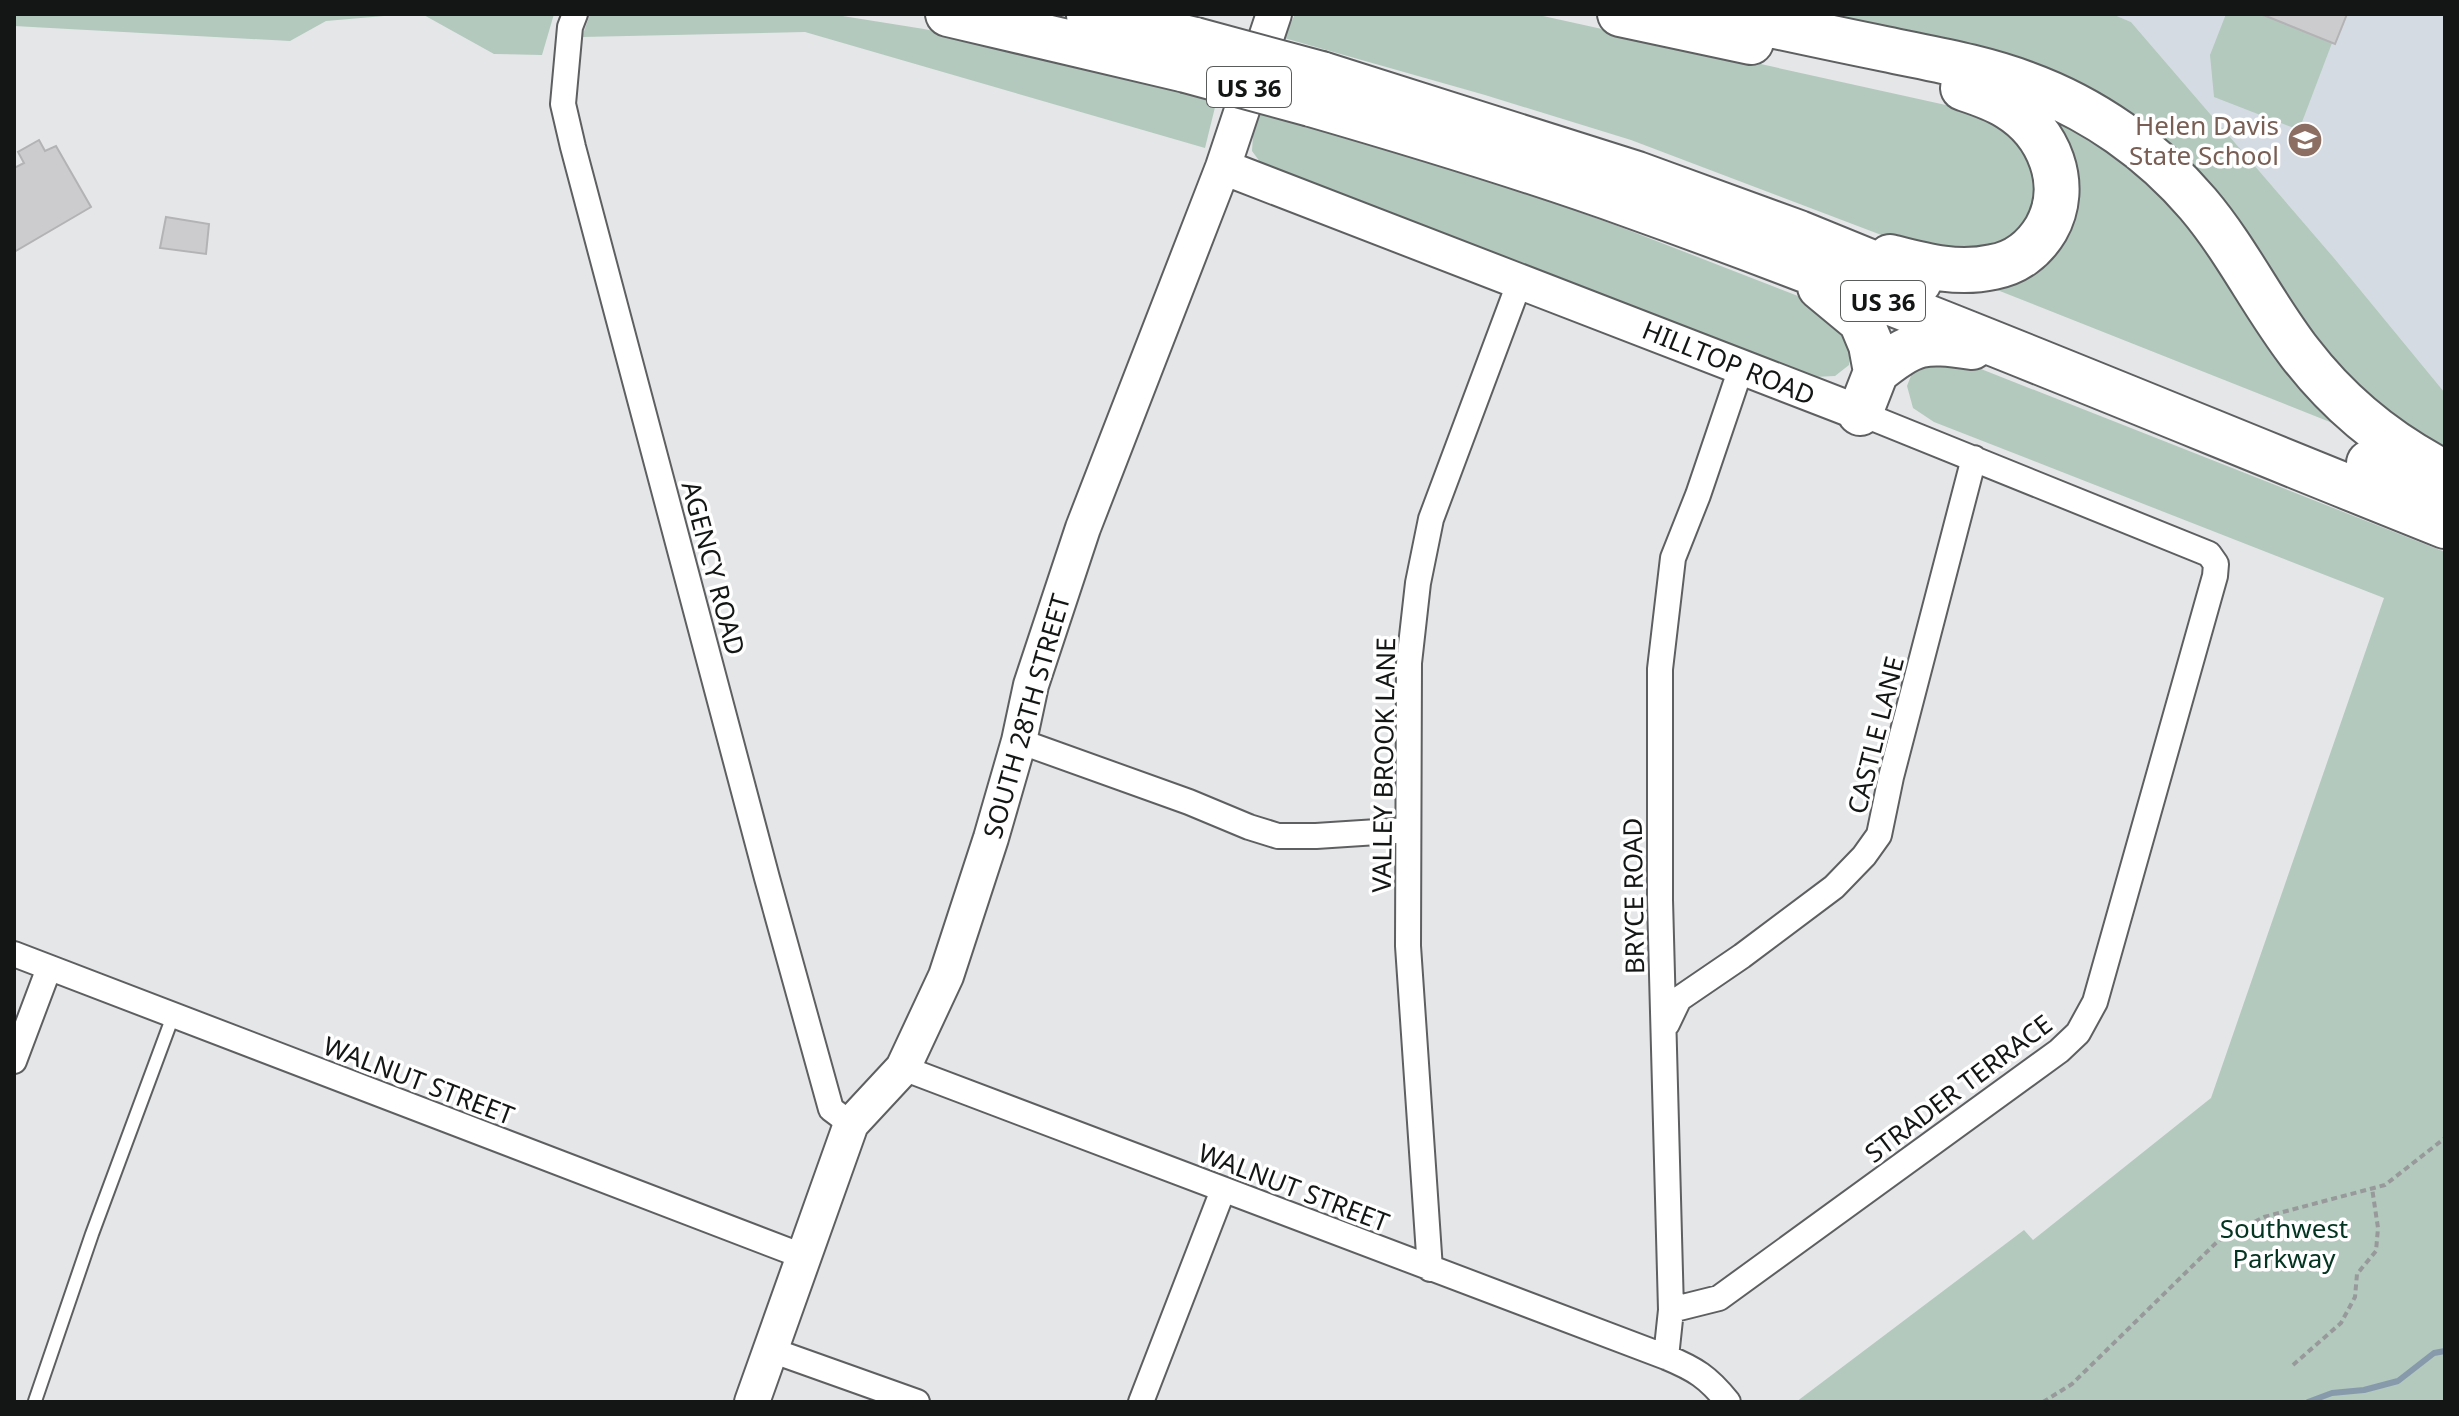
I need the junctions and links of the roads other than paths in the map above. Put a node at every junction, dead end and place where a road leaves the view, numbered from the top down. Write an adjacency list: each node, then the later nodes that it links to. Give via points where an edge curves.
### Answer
1 (948, 14): 7 (highway, US 36)
2 (1085, 14): 7 (highway, US 36)
3 (1274, 14): 8 (street, SOUTH 28TH STREET)
4 (1620, 14): 9 (highway, via 1984,95 2028,124 2047,148 2056,171 2053,214 2044,231 2022,256 1995,267 1956,271)
5 (1720, 14): 16 (highway, via 2024,83 2108,125 2172,175 2198,204 2300,353 2335,393 2376,430)
6 (573, 21): 28 (street, AGENCY ROAD, via 563,104 573,147 831,1109)
7 (1191, 55): 9 (highway, US 36, bridge, via 1316,89 1476,153 1627,204)
8 (1223, 167): 10 (street, HILLTOP ROAD); 20 (street, SOUTH 28TH STREET, via 1083,528 1031,685)
9 (1792, 248): 11 (highway, US 36); 13 (highway, via 1861,321); 17 (highway, US 36)
10 (1520, 281): 12 (street, HILLTOP ROAD); 21 (street, VALLEY BROOK LANE, via 1428,532 1409,663)
11 (2016, 354): 13 (highway, via 1916,344); 18 (highway, US 36)
12 (1741, 368): 14 (street, HILLTOP ROAD); 25 (street, BRYCE ROAD, via 1673,558 1660,669)
13 (1876, 372): 14 (highway)
14 (1860, 413): 15 (street, HILLTOP ROAD)
15 (1974, 458): 19 (street, HILLTOP ROAD, via 2209,554 2216,564); 25 (street, CASTLE LANE, via 1879,835 1834,887 1679,999)
16 (2445, 473)
17 (2445, 493)
18 (2445, 526)
19 (2215, 576): 32 (street, STRADER TERRACE, via 2095,1002 2078,1033 1719,1298)
20 (1019, 741): 21 (street, via 1278,836); 27 (street, SOUTH 28TH STREET, via 946,976)
21 (1408, 830): 31 (street, VALLEY BROOK LANE, via 1408,946)
22 (14, 954): 23 (street, WALNUT STREET)
23 (49, 968): 24 (street, WALNUT STREET); 26 (street)
24 (173, 1016): 30 (street, WALNUT STREET); 35 (lane)
25 (1665, 1028): 32 (street, BRYCE ROAD)
26 (14, 1061)
27 (903, 1068): 28 (street, SOUTH 28TH STREET); 29 (street, WALNUT STREET)
28 (851, 1124): 30 (street, SOUTH 28TH STREET)
29 (1223, 1190): 31 (street, WALNUT STREET); 38 (street)
30 (805, 1257): 33 (street, SOUTH 28TH STREET)
31 (1430, 1269): 34 (street, WALNUT STREET)
32 (1671, 1310): 34 (street, BRYCE ROAD)
33 (771, 1350): 36 (street, SOUTH 28TH STREET); 37 (street)
34 (1666, 1357): 39 (street, via 1698,1370)
35 (35, 1401)
36 (752, 1402)
37 (917, 1402)
38 (1141, 1402)
39 (1728, 1402)

